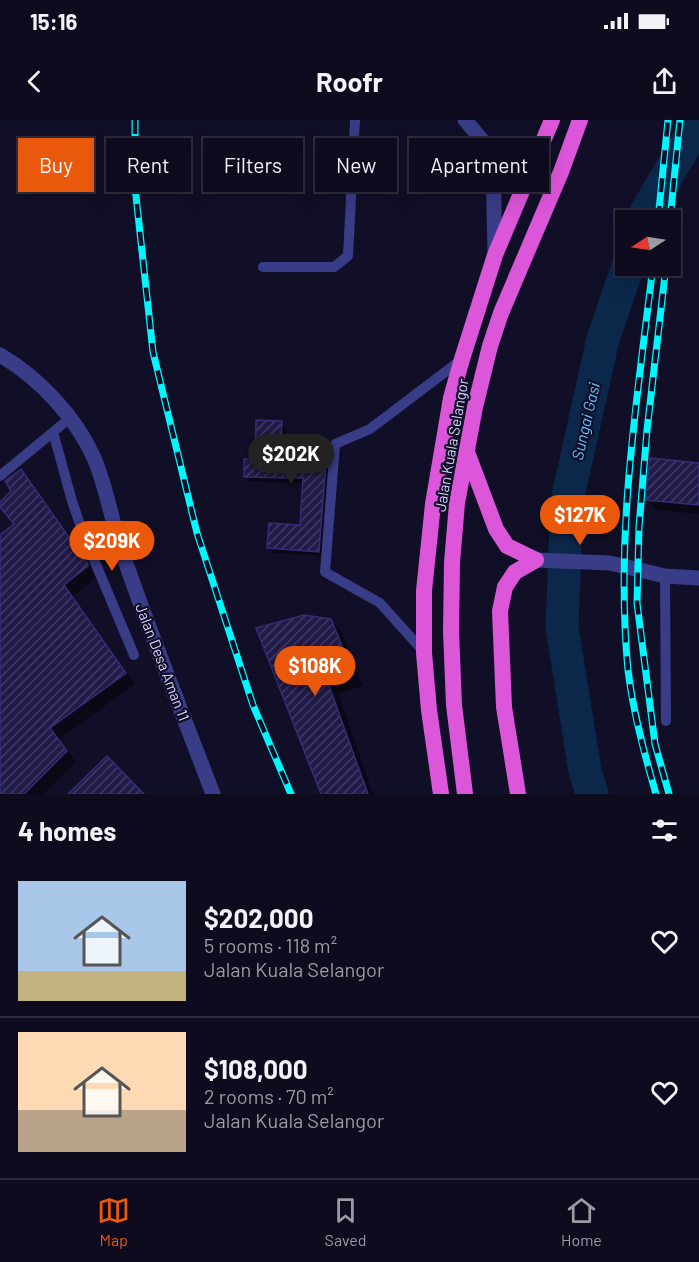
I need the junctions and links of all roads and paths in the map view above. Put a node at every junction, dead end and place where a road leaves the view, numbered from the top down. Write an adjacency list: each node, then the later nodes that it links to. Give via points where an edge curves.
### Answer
1 (355, 120): 6 (lane, via 348,256 334,267)
2 (465, 120): 5 (street, via 488,146 493,164)
3 (552, 120): 5 (highway, Jalan Kuala Selangor)
4 (580, 120): 11 (highway, Jalan Kuala Selangor, via 501,313)
5 (495, 255): 8 (highway, Jalan Kuala Selangor)
6 (264, 267)
7 (0, 355): 9 (street, Jalan Desa Aman 11, via 44,387)
8 (462, 359): 16 (highway, Jalan Kuala Selangor, via 451,398 433,504 424,591); 16 (lane, via 370,429 335,444 325,572 380,603)
9 (70, 418): 10 (lane); 19 (street, Jalan Desa Aman 11, via 94,457 120,545)
10 (53, 432): 12 (lane); 17 (lane, via 84,536)
11 (467, 451): 13 (highway, via 496,529 507,546); 21 (highway, Jalan Kuala Selangor, via 457,503 451,630 454,705)
12 (0, 476)
13 (542, 561): 14 (street, via 610,563); 22 (highway, via 515,572 505,587 500,611 504,706)
14 (665, 576): 15 (street); 18 (lane)
15 (699, 578)
16 (424, 653): 20 (highway, Jalan Kuala Selangor)
17 (134, 654)
18 (666, 721)
19 (212, 793)
20 (441, 794)
21 (465, 794)
22 (518, 794)

